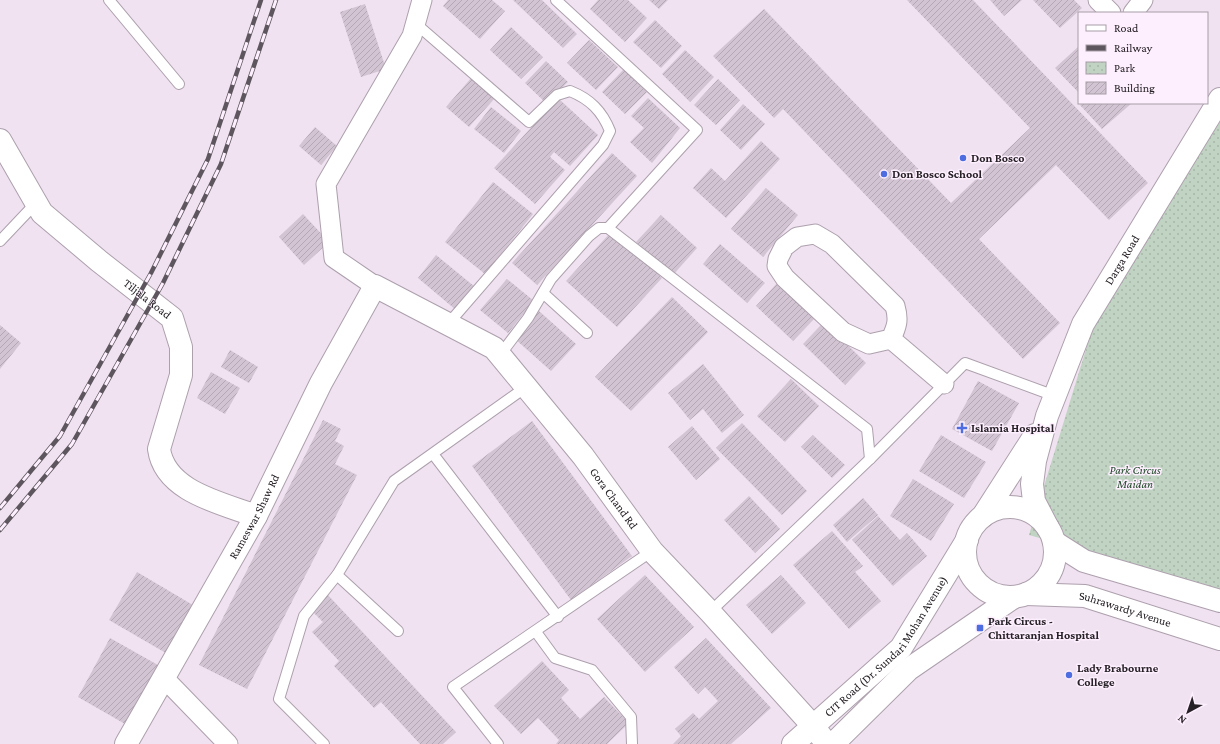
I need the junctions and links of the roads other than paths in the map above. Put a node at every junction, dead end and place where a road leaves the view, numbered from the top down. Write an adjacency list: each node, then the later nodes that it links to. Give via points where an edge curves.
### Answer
1 (109, 0): 9 (lane)
2 (422, 0): 8 (street)
3 (556, 0): 13 (lane, via 697,130)
4 (1098, 0): 6 (street)
5 (1143, 0): 7 (street)
6 (1110, 12)
7 (1134, 12)
8 (415, 23): 15 (street, via 412,36 326,184 334,258); 17 (lane, via 529,122 557,95 570,91 581,95 603,114 610,131 603,145)
9 (180, 84)
10 (1211, 105): 23 (main road, Darga Road, via 1083,324)
11 (0, 140): 12 (main road, Tiljala Road)
12 (36, 203): 14 (lane); 26 (main road, Tiljala Road, via 42,213 172,318 181,347 181,375 159,449 161,461 170,475 192,491)
13 (608, 228): 16 (lane, via 599,228 589,236 551,279); 25 (lane, via 867,429)
14 (0, 241)
15 (375, 286): 17 (main road, Gora Chand Rd); 26 (main road, Rameswar Shaw Rd, via 322,383)
16 (543, 293): 18 (lane); 20 (lane)
17 (448, 324): 20 (main road, Gora Chand Rd, via 494,348)
18 (587, 333)
19 (891, 339): 19 (street, via 869,344 843,332 785,278 777,266 784,247 797,238 815,234 832,244 895,306 898,324); 21 (street)
20 (500, 355): 22 (main road, Gora Chand Rd)
21 (944, 384): 23 (lane, via 964,363); 25 (lane)
22 (526, 387): 24 (lane); 30 (main road, Gora Chand Rd, via 584,456)
23 (1051, 406): 27 (main road, Darga Road); 28 (main road, Darga Road, via 1035,461 1032,484 1034,501)
24 (433, 454): 31 (lane, via 394,481); 35 (lane)
25 (870, 459): 34 (lane)
26 (256, 516): 39 (main road, Rameswar Shaw Rd)
27 (983, 516): 28 (main road, via 997,509 1023,509 1037,516); 29 (main road, via 973,526)
28 (1051, 535): 32 (main road, via 1055,557 1051,572 1040,586); 33 (main road, via 1084,561)
29 (967, 540): 32 (main road, via 965,551 973,577 984,588 998,595); 40 (main road, CIT Road (Dr. Sundari Mohan Avenue), via 901,648)
30 (652, 551): 34 (main road, Gora Chand Rd); 35 (lane)
31 (337, 575): 36 (lane); 43 (lane, via 304,616 279,699)
32 (1020, 595): 38 (main road, Suhrawardy Avenue, via 1085,596); 48 (main road, via 909,669)
33 (1220, 601)
34 (710, 612): 40 (main road, Gora Chand Rd)
35 (558, 617): 37 (lane)
36 (398, 632)
37 (536, 632): 44 (lane, via 453,687); 45 (lane, via 556,658 592,670 631,717)
38 (1220, 638)
39 (164, 678): 41 (main road, Rameswar Shaw Rd); 42 (street)
40 (813, 726): 46 (main road, CIT Road (Dr. Sundari Mohan Avenue)); 47 (main road, Gora Chand Rd)
41 (126, 744)
42 (228, 744)
43 (324, 744)
44 (498, 744)
45 (632, 744)
46 (793, 744)
47 (827, 744)
48 (833, 744)

